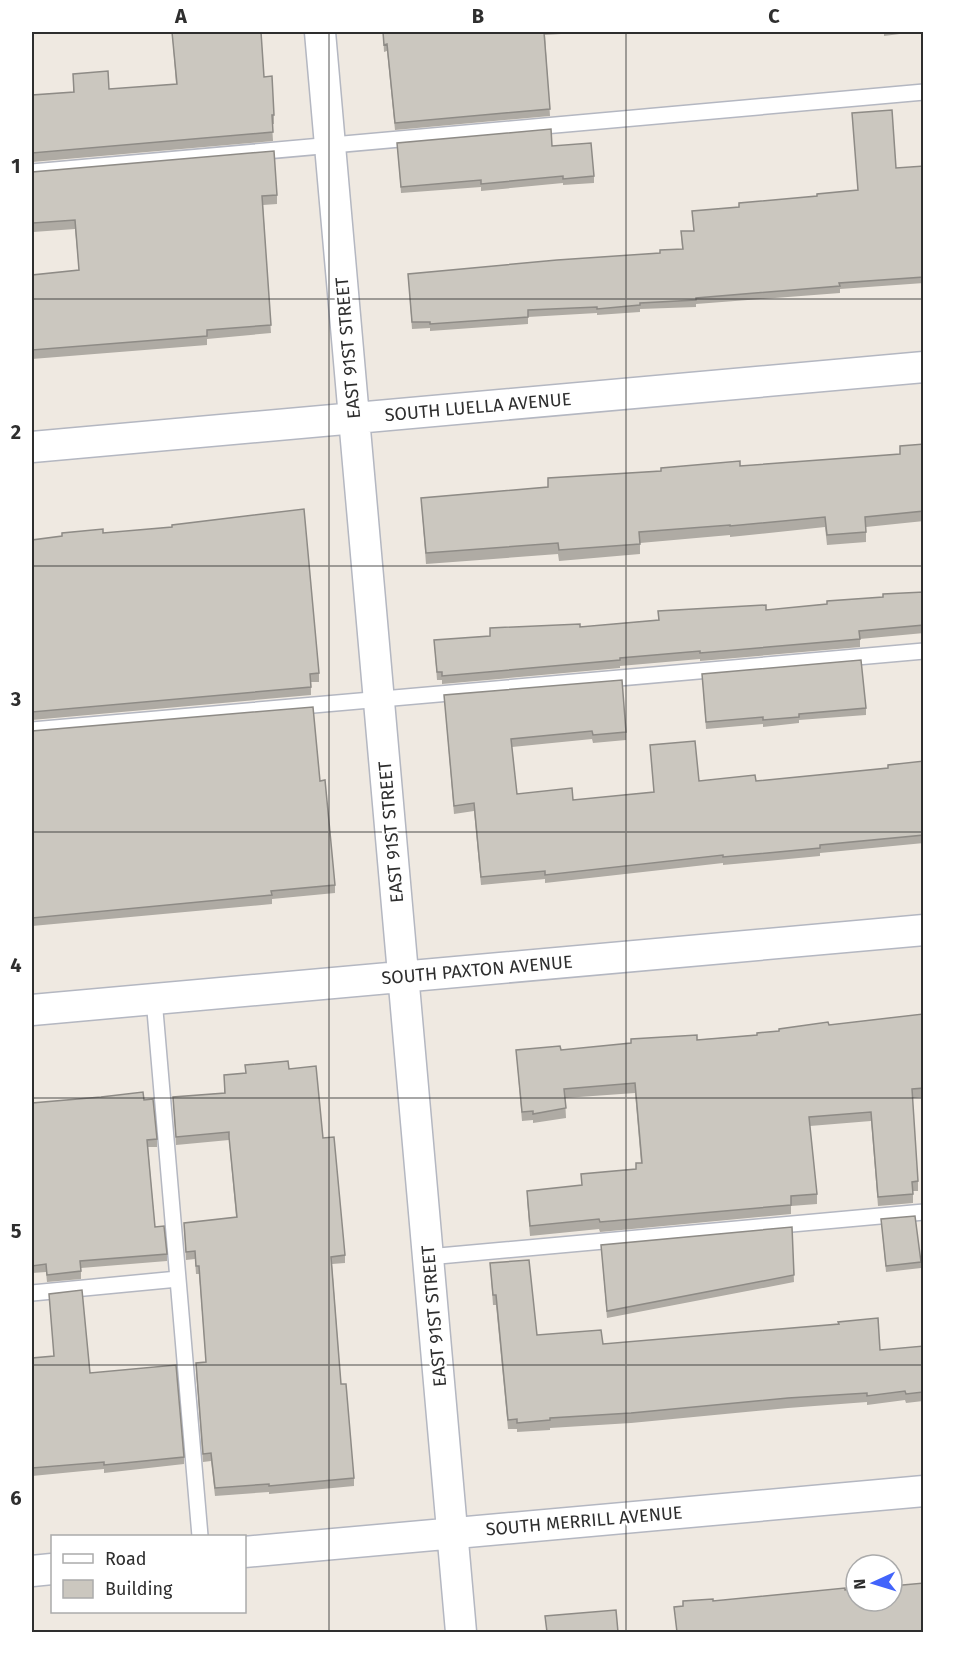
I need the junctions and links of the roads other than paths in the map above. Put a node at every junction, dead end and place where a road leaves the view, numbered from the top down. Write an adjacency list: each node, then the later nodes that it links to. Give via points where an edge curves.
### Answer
1 (320, 32): 3 (street, EAST 91ST STREET)
2 (924, 92): 3 (lane)
3 (330, 145): 4 (lane); 6 (street, EAST 91ST STREET)
4 (32, 172)
5 (924, 367): 6 (street, SOUTH LUELLA AVENUE)
6 (354, 418): 7 (street, SOUTH LUELLA AVENUE); 9 (street, EAST 91ST STREET)
7 (32, 447)
8 (924, 651): 9 (lane)
9 (379, 699): 10 (lane); 12 (street, EAST 91ST STREET)
10 (32, 730)
11 (924, 930): 12 (street, SOUTH PAXTON AVENUE)
12 (403, 977): 13 (street, SOUTH PAXTON AVENUE); 16 (street, EAST 91ST STREET)
13 (154, 999): 14 (street, SOUTH PAXTON AVENUE); 17 (lane)
14 (32, 1010)
15 (924, 1212): 16 (lane)
16 (428, 1257): 20 (street, EAST 91ST STREET)
17 (178, 1279): 18 (lane); 21 (lane)
18 (32, 1293)
19 (924, 1491): 20 (street, SOUTH MERRILL AVENUE)
20 (453, 1533): 22 (street, SOUTH MERRILL AVENUE); 25 (street, EAST 91ST STREET)
21 (200, 1535)
22 (246, 1552)
23 (51, 1569): 24 (street)
24 (32, 1571)
25 (461, 1632)

